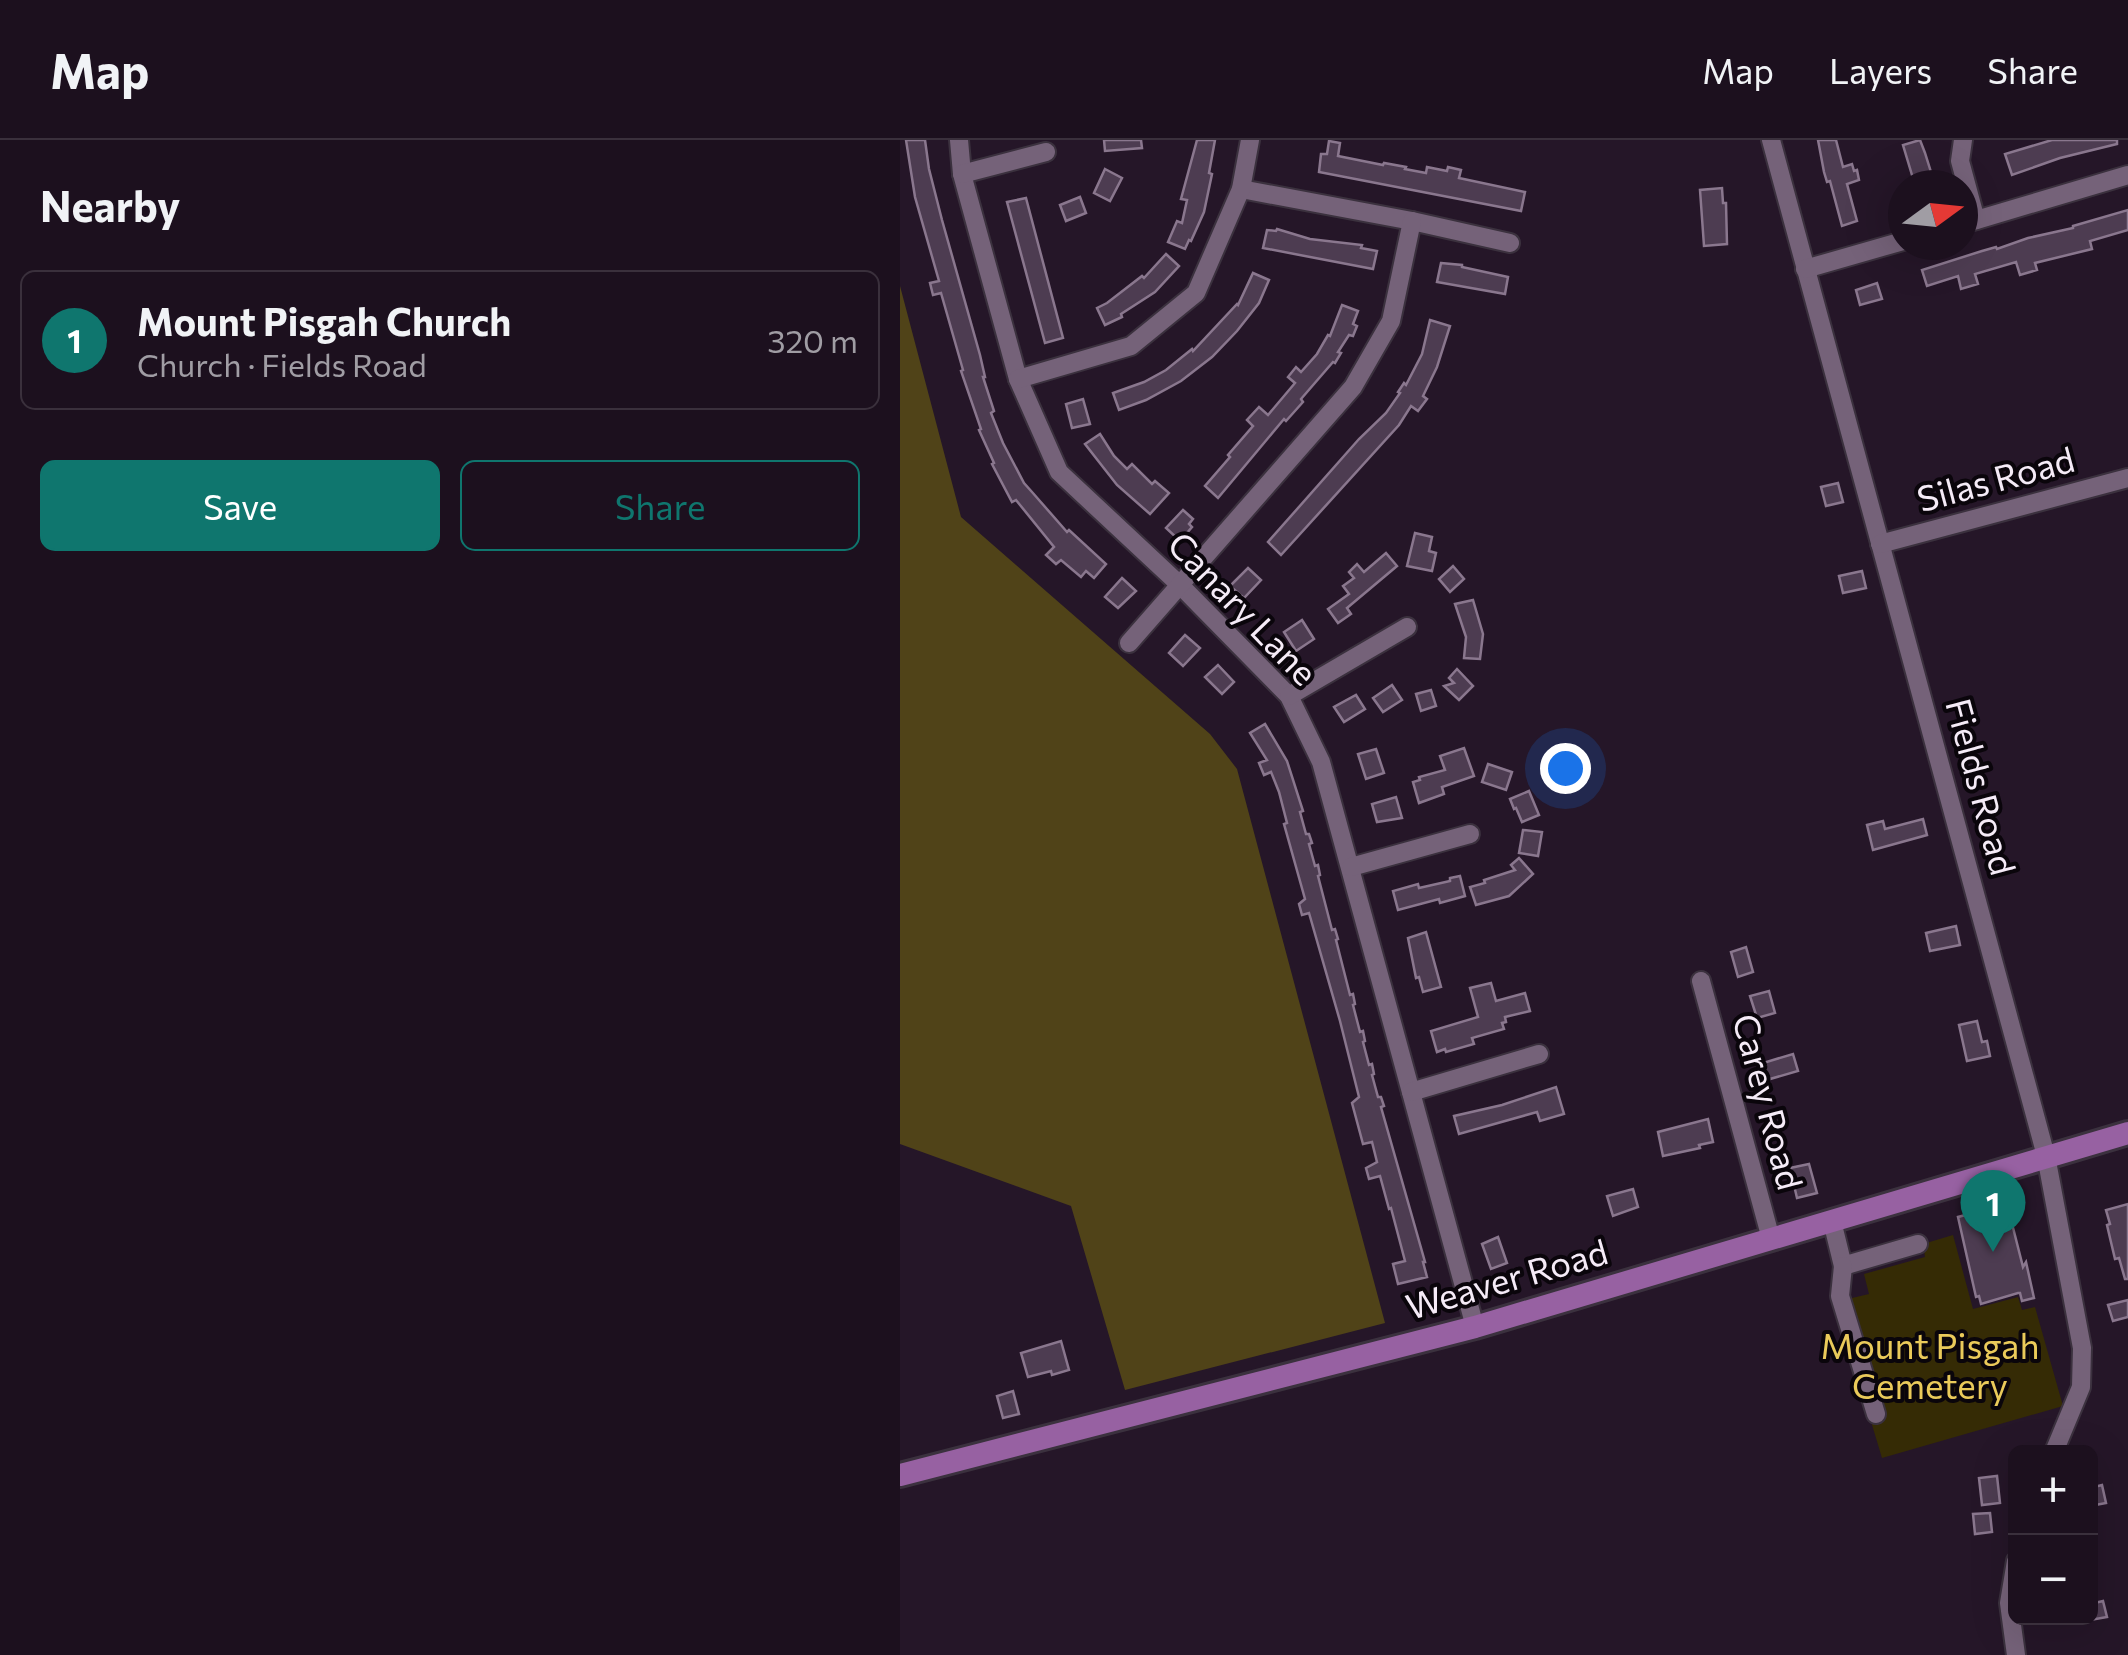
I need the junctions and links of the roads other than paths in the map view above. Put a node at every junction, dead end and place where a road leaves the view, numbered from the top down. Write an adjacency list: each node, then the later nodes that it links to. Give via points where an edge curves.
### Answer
1 (959, 140): 7 (street, Canary Lane)
2 (1250, 140): 9 (street)
3 (1770, 140): 14 (street, Fields Road)
4 (1963, 140): 6 (street)
5 (1046, 152): 7 (street)
6 (1961, 170)
7 (962, 174): 15 (street, Canary Lane)
8 (2128, 175): 10 (street)
9 (1241, 189): 11 (street); 15 (street, via 1196,293 1131,346)
10 (1978, 219)
11 (1412, 221): 12 (street); 18 (street, via 1391,321 1353,387)
12 (1510, 243)
13 (1888, 245): 14 (street)
14 (1806, 268): 17 (street, Fields Road)
15 (1018, 379): 18 (street, Canary Lane, via 1058,472)
16 (2128, 478): 17 (street, Silas Road)
17 (1880, 544): 28 (street, Fields Road)
18 (1180, 586): 20 (street); 21 (street, Canary Lane)
19 (1406, 627): 21 (street)
20 (1130, 644)
21 (1289, 696): 23 (street, Canary Lane, via 1322,762)
22 (1470, 834): 23 (street)
23 (1351, 867): 26 (street, Canary Lane)
24 (1701, 981): 30 (street, Carey Road)
25 (1540, 1054): 26 (street)
26 (1411, 1092): 33 (street, Canary Lane)
27 (2128, 1133): 28 (main road, Weaver Road)
28 (2046, 1156): 29 (main road, Weaver Road); 35 (street, Fields Road, via 2082,1348 2081,1387)
29 (1832, 1221): 30 (main road, Weaver Road); 32 (street)
30 (1771, 1240): 33 (main road, Weaver Road)
31 (1918, 1244): 32 (street)
32 (1842, 1266): 34 (street, via 1840,1296)
33 (1475, 1327): 36 (main road, Weaver Road)
34 (1876, 1414)
35 (2057, 1445)
36 (900, 1475)
37 (2012, 1625): 38 (street)
38 (2016, 1655)

